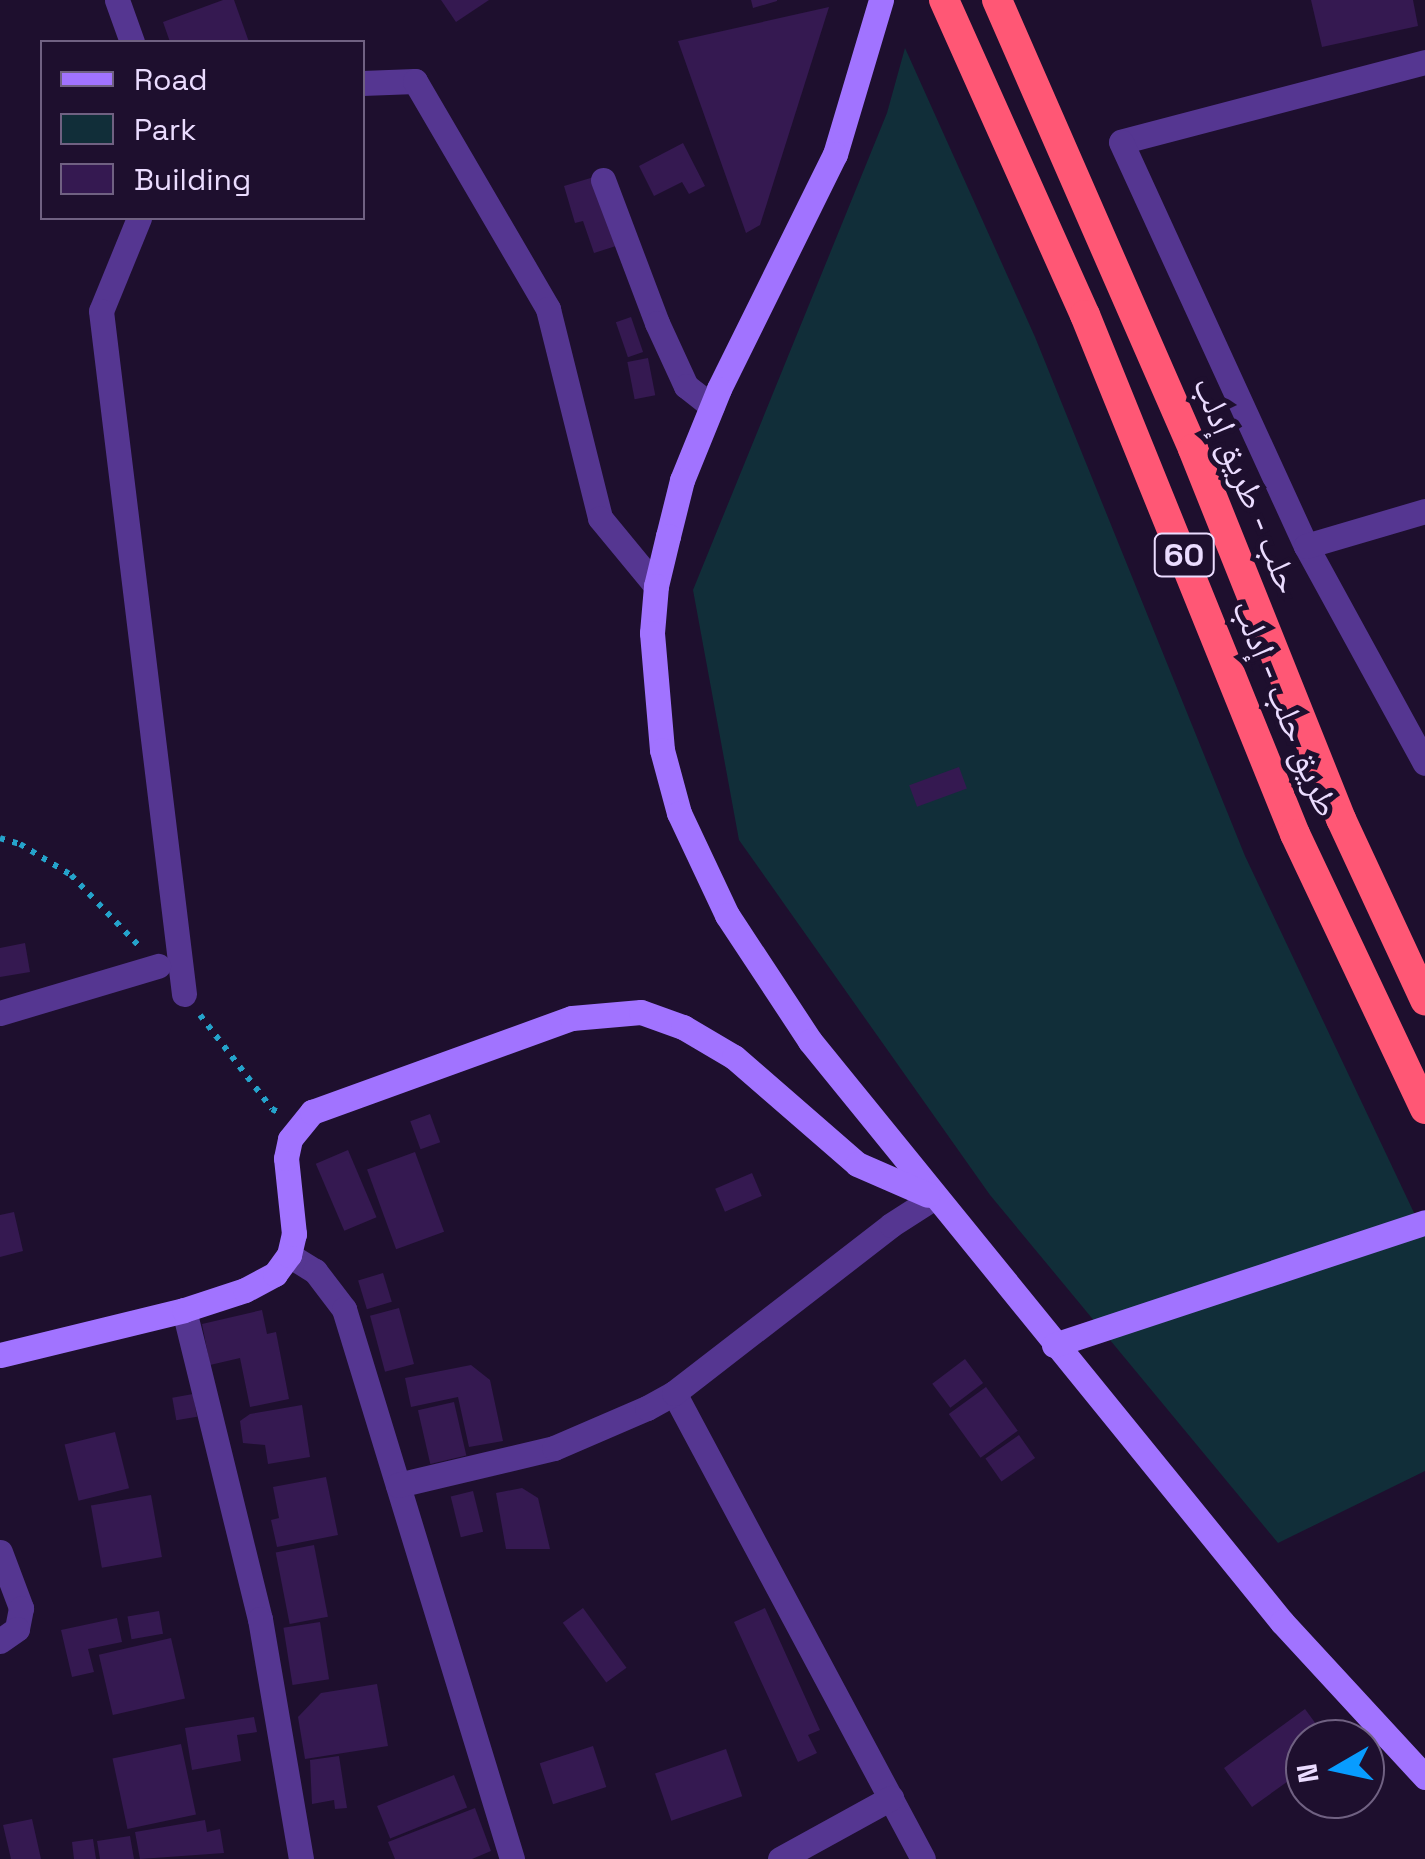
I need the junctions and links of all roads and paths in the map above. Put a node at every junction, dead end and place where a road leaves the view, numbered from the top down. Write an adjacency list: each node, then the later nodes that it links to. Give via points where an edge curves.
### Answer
1 (118, 0): 5 (street)
2 (880, 0): 10 (street, via 835,154)
3 (944, 0): 19 (highway, طريق حلب - إدلب / 60, via 1086,315 1295,834)
4 (997, 0): 16 (highway, حلب - طريق إدلب / 60, via 1193,449 1341,818)
5 (131, 40)
6 (1425, 62): 12 (street, via 1121,142)
7 (365, 82): 13 (street, via 415,82 548,309 600,518)
8 (603, 180): 10 (street, via 686,386)
9 (138, 220): 17 (street, via 102,311)
10 (712, 406): 13 (street, via 682,480)
11 (1425, 510): 12 (street)
12 (1306, 546): 14 (street)
13 (656, 586): 20 (street, via 652,634 662,750 698,860 810,1041)
14 (1425, 763)
15 (158, 966): 18 (street)
16 (1421, 980)
17 (184, 994)
18 (0, 1014)
19 (1425, 1109)
20 (933, 1198): 22 (street, via 857,1164 734,1057 683,1027 642,1012 615,1012 572,1018 312,1112 299,1123 286,1158 294,1234); 24 (street); 26 (street)
21 (1425, 1222): 24 (street)
22 (289, 1255): 23 (street, via 274,1274 245,1290); 27 (street, via 315,1271 344,1309)
23 (184, 1310): 25 (street); 32 (street, via 260,1619)
24 (1054, 1345): 30 (street, via 1282,1622)
25 (0, 1355)
26 (674, 1394): 27 (street, via 554,1448); 31 (street)
27 (398, 1485): 33 (street)
28 (0, 1552): 29 (street, via 21,1608 17,1629)
29 (0, 1641)
30 (1425, 1778)
31 (891, 1798): 34 (street); 35 (street)
32 (301, 1859)
33 (512, 1859)
34 (780, 1859)
35 (923, 1859)

